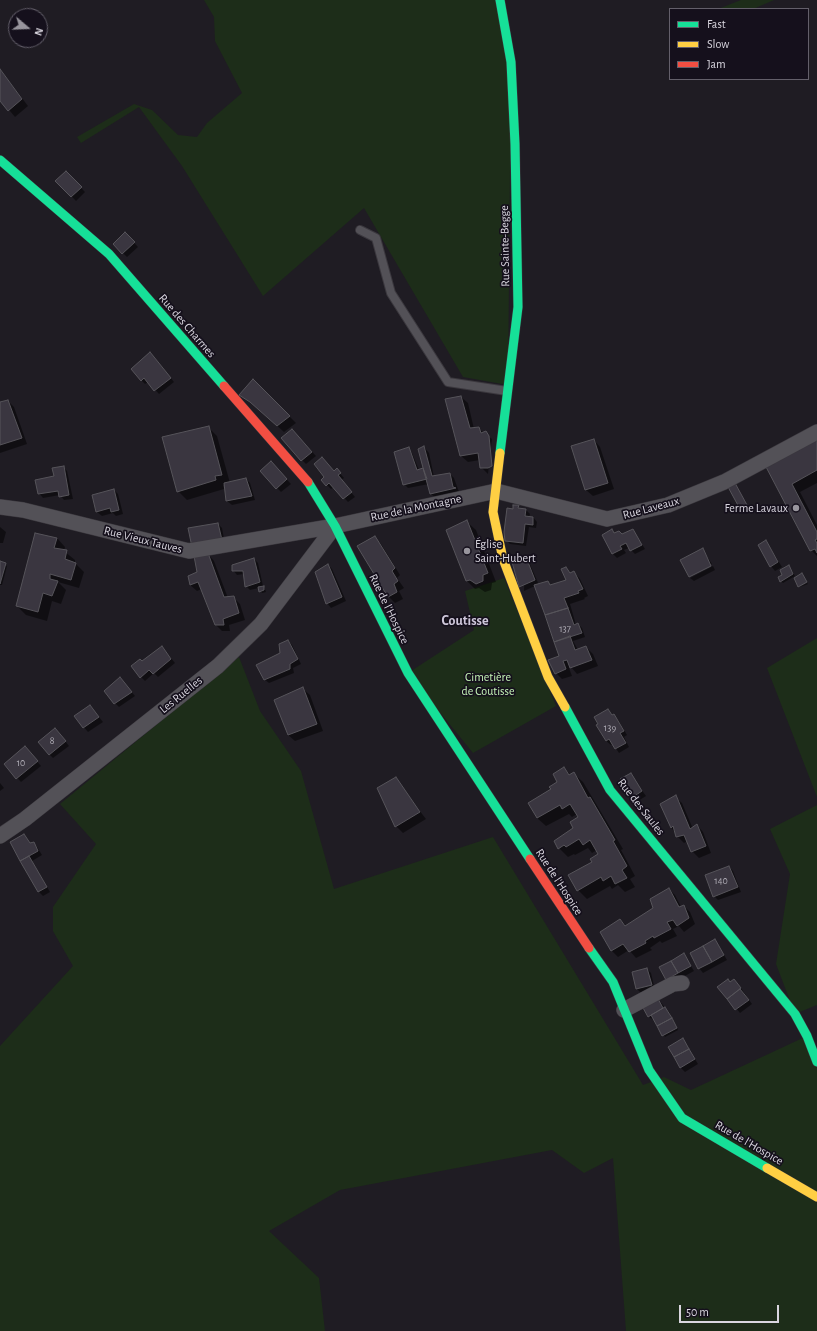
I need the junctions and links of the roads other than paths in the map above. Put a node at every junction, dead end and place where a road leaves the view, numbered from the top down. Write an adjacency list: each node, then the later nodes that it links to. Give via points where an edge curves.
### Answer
1 (500, 0): 4 (street, Rue Sainte-Begge, via 511,62 515,144 518,307)
2 (0, 160): 8 (street, Rue des Charmes, via 109,254 310,484)
3 (360, 230): 4 (lane, via 376,238 391,293 448,382)
4 (508, 391): 6 (street, Rue Sainte-Begge)
5 (817, 432): 6 (street, Rue Laveaux, via 724,482 668,505 607,519)
6 (496, 491): 8 (street, Rue de la Montagne); 12 (street, Rue des Saules, via 493,512 503,559 548,677 610,790 795,1014)
7 (0, 507): 8 (street, Rue Vieux Tauves, via 23,510 189,551)
8 (335, 526): 9 (street, Les Ruelles, via 261,624 218,666); 11 (street, Rue de l'Hospice, via 408,673 570,921 613,982)
9 (0, 836)
10 (682, 983): 11 (street, via 673,984)
11 (624, 1010): 13 (street, Rue de l'Hospice, via 649,1070 682,1118)
12 (817, 1062)
13 (817, 1197)

